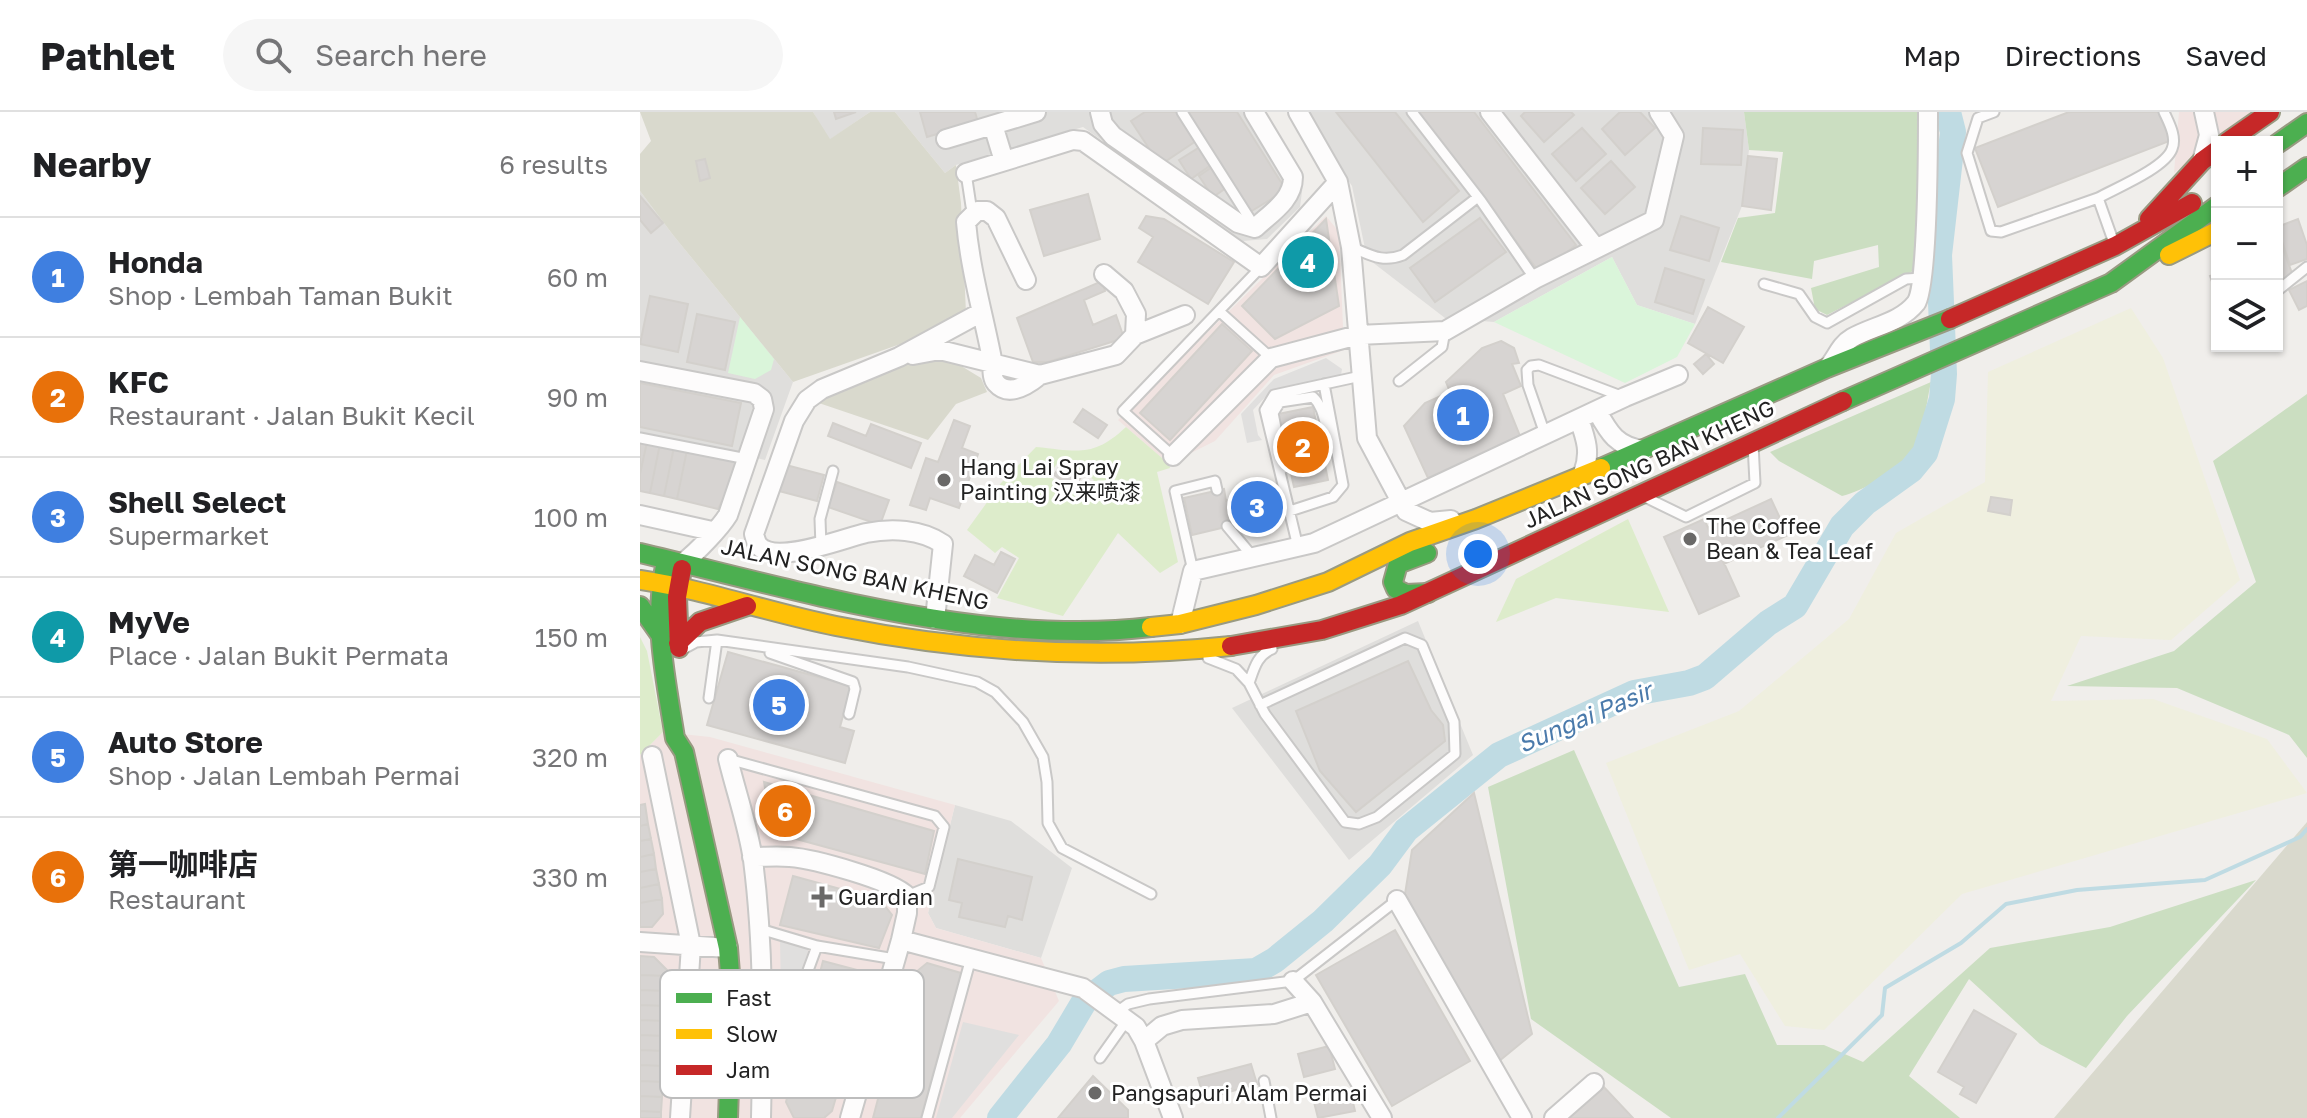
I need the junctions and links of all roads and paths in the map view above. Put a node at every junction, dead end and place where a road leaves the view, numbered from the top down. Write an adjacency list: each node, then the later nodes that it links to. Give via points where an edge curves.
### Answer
1 (1036, 112): 16 (street)
2 (1100, 112): 35 (street, via 1113,136 1238,223)
3 (1182, 112): 35 (lane)
4 (1254, 112): 35 (street, via 1293,177 1286,200)
5 (1298, 112): 27 (street)
6 (1412, 112): 30 (lane)
7 (1490, 112): 39 (street)
8 (1659, 112): 39 (street, via 1674,136 1654,220)
9 (1928, 112): 43 (street)
10 (1994, 112): 14 (lane)
11 (2164, 112): 31 (lane, via 2173,137 2168,156)
12 (2204, 112): 17 (street)
13 (2270, 112): 18 (main road)
14 (1977, 115): 31 (lane, via 1967,153 1991,231)
15 (2307, 123): 20 (main road)
16 (993, 125): 19 (street); 23 (street)
17 (2213, 136)
18 (2231, 136)
19 (946, 139)
20 (2283, 140)
21 (2307, 145): 24 (main road)
22 (2211, 151): 37 (main road)
23 (1004, 161): 26 (street); 40 (street, via 1083,141)
24 (2283, 161)
25 (2307, 167): 28 (main road)
26 (966, 173): 33 (lane, via 971,206)
27 (1338, 182): 38 (street); 40 (street)
28 (2283, 184)
29 (2211, 192): 34 (main road, JALAN SONG BAN KHENG)
30 (1478, 197): 38 (lane, via 1403,255 1390,260); 44 (lane)
31 (2098, 198): 37 (lane)
32 (2211, 208): 34 (main road, JALAN SONG BAN KHENG)
33 (977, 211): 45 (street, via 996,218); 50 (street, via 966,222)
34 (2190, 214): 37 (main road, JALAN SONG BAN KHENG); 46 (main road, JALAN SONG BAN KHENG)
35 (1255, 228)
36 (2211, 234): 46 (main road)
37 (2124, 242): 58 (main road, JALAN SONG BAN KHENG)
38 (1351, 247): 54 (street)
39 (1595, 247): 44 (street)
40 (1261, 267): 49 (lane)
41 (2307, 267): 48 (lane)
42 (1104, 274): 53 (street, via 1124,291 1136,314)
43 (1922, 278): 47 (lane, via 1906,279 1827,323 1815,317 1799,294); 58 (street, via 1918,300 1902,316 1850,339)
44 (1535, 279): 52 (street)
45 (1026, 280)
46 (2111, 283): 69 (main road, JALAN SONG BAN KHENG)
47 (1764, 284)
48 (2283, 286)
49 (1219, 311): 56 (lane); 72 (lane, via 1123,411)
50 (980, 313): 55 (street); 57 (street)
51 (1185, 315): 53 (street)
52 (1445, 331): 54 (street); 62 (lane, via 1442,347)
53 (1135, 335): 57 (street, via 1116,355 1040,375 1012,390 993,379)
54 (1358, 335): 56 (street); 61 (street)
55 (899, 357): 57 (street, via 940,350); 85 (street, via 822,389 807,400 794,421 754,534 767,551)
56 (1271, 358): 72 (street)
57 (992, 361)
58 (1827, 368): 70 (main road, JALAN SONG BAN KHENG)
59 (640, 371): 73 (street, via 754,393 762,399 764,409)
60 (1678, 375): 64 (street)
61 (1361, 376): 63 (lane); 79 (street, via 1367,438)
62 (1399, 381)
63 (1324, 384): 71 (lane); 80 (lane, via 1274,395 1265,410)
64 (1625, 397): 65 (street); 67 (lane, via 1531,366 1528,385)
65 (1597, 411): 66 (street); 70 (street, via 1613,437 1628,448)
66 (1579, 419): 67 (street); 76 (street, via 1588,451)
67 (1545, 434): 79 (street)
68 (640, 438): 73 (lane)
69 (1753, 441): 78 (main road, JALAN SONG BAN KHENG); 78 (lane, via 1755,483 1686,517)
70 (1644, 450): 74 (main road, JALAN SONG BAN KHENG)
71 (1337, 452): 80 (lane, via 1343,485 1333,497); 80 (lane, via 1329,442 1320,403 1313,397 1280,402 1275,408)
72 (1173, 456)
73 (748, 459): 84 (street, via 728,515)
74 (1606, 464): 76 (main road, JALAN SONG BAN KHENG); 93 (main road, via 1600,476 1584,486 1398,564 1396,589 1406,594)
75 (833, 471): 85 (lane, via 820,519)
76 (1583, 473): 82 (main road, JALAN SONG BAN KHENG)
77 (1217, 490): 90 (lane, via 1215,481 1175,491)
78 (1639, 494): 93 (main road, JALAN SONG BAN KHENG)
79 (1401, 503): 82 (street, via 1430,522); 86 (street)
80 (1290, 511): 86 (lane)
81 (640, 515): 84 (street)
82 (1476, 519): 97 (main road, JALAN SONG BAN KHENG, via 1410,542 1328,582)
83 (1227, 526): 88 (lane)
84 (712, 531): 89 (street, via 702,548)
85 (821, 546): 96 (street, via 886,531 934,537 943,544)
86 (1298, 547): 88 (street)
87 (640, 553): 89 (main road, JALAN SONG BAN KHENG)
88 (1253, 557): 90 (street)
89 (676, 560): 92 (main road); 96 (main road, JALAN SONG BAN KHENG)
90 (1193, 571): 97 (street)
91 (640, 580): 92 (main road, JALAN SONG BAN KHENG)
92 (669, 586): 94 (main road, JALAN SONG BAN KHENG); 100 (main road)
93 (1432, 592): 98 (main road, JALAN SONG BAN KHENG, via 1382,614)
94 (752, 604): 100 (main road, via 696,623); 102 (main road, JALAN SONG BAN KHENG, via 932,644 1060,653)
95 (640, 606): 100 (main road)
96 (935, 619): 97 (main road, JALAN SONG BAN KHENG, via 1047,632)
97 (1180, 624)
98 (1304, 635): 102 (main road, JALAN SONG BAN KHENG); 103 (lane, via 1266,651)
99 (717, 640): 100 (lane); 101 (lane); 104 (lane)
100 (673, 644): 118 (main road, via 675,738 684,752)
101 (752, 646): 106 (lane, via 853,682); 110 (lane, via 908,667 977,682 995,692 1023,722 1043,757 1048,823 1062,848)
102 (1182, 651): 103 (lane, via 1223,662)
103 (1249, 683): 105 (lane)
104 (709, 698)
105 (1260, 705): 105 (lane, via 1345,822 1359,824 1377,817 1455,754 1454,722 1422,645 1405,638)
106 (849, 714)
107 (728, 759): 109 (street); 111 (lane, via 935,816 944,827 929,887)
108 (646, 761): 116 (street)
109 (752, 857): 111 (street, via 792,857 879,880); 113 (street)
110 (1151, 894)
111 (907, 896): 114 (street)
112 (1397, 900): 126 (lane); 144 (street)
113 (760, 929): 117 (lane); 123 (street)
114 (901, 940): 119 (street); 120 (street)
115 (640, 942): 116 (street)
116 (691, 945): 118 (street); 121 (street)
117 (817, 946): 120 (lane); 124 (lane)
118 (728, 948): 122 (main road)
119 (971, 958): 128 (street, via 1083,988); 140 (lane)
120 (895, 959): 125 (street)
121 (689, 970)
122 (730, 970)
123 (761, 970)
124 (808, 970)
125 (892, 970)
126 (1293, 981): 127 (street); 128 (lane, via 1149,999)
127 (1312, 1002): 129 (street, via 1274,1014 1182,1020 1162,1026); 143 (street)
128 (1115, 1011): 129 (street); 130 (lane)
129 (1144, 1041): 141 (street)
130 (1100, 1058)
131 (1264, 1081): 142 (lane)
132 (1594, 1083): 145 (street)
133 (681, 1098): 137 (street)
134 (760, 1098): 138 (street)
135 (856, 1098): 139 (street)
136 (728, 1114): 138 (street)
137 (680, 1118)
138 (758, 1118)
139 (850, 1118)
140 (927, 1118)
141 (1173, 1118)
142 (1271, 1118)
143 (1382, 1118)
144 (1522, 1118)
145 (1554, 1118)

